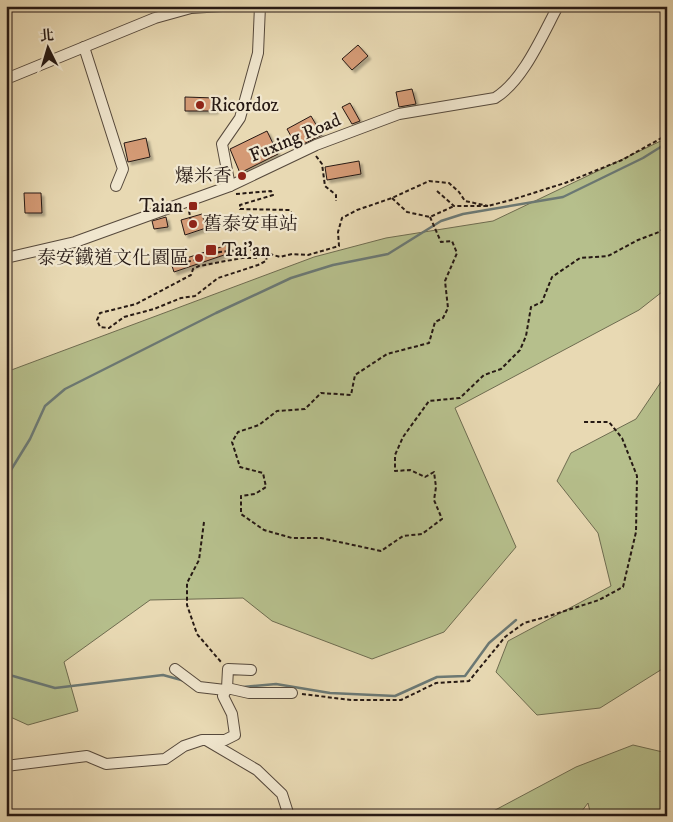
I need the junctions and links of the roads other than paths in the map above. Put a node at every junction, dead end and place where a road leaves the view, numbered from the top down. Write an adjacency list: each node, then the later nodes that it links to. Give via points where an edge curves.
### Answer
1 (222, 6): 6 (street, via 191,8 155,18)
2 (260, 6): 9 (street, via 258,53 240,118 222,144)
3 (558, 6): 9 (street, Fuxing Road, via 520,75 495,98 400,114 311,148)
4 (6, 12): 5 (street)
5 (6, 24)
6 (84, 47): 7 (street); 8 (street, via 123,169)
7 (6, 79)
8 (116, 186)
9 (230, 186): 10 (street, Fuxing Road, via 75,242)
10 (6, 258)
11 (175, 669): 13 (street, via 200,687)
12 (251, 670): 13 (street, via 228,669)
13 (226, 689): 14 (street, via 249,693); 15 (street, via 223,696 232,714 235,735 225,740)
14 (292, 693)
15 (206, 740): 16 (street, via 184,746 164,759 106,764 87,756); 19 (street, via 257,770 282,794)
16 (6, 766)
17 (255, 816): 18 (street)
18 (259, 816)
19 (289, 816)

